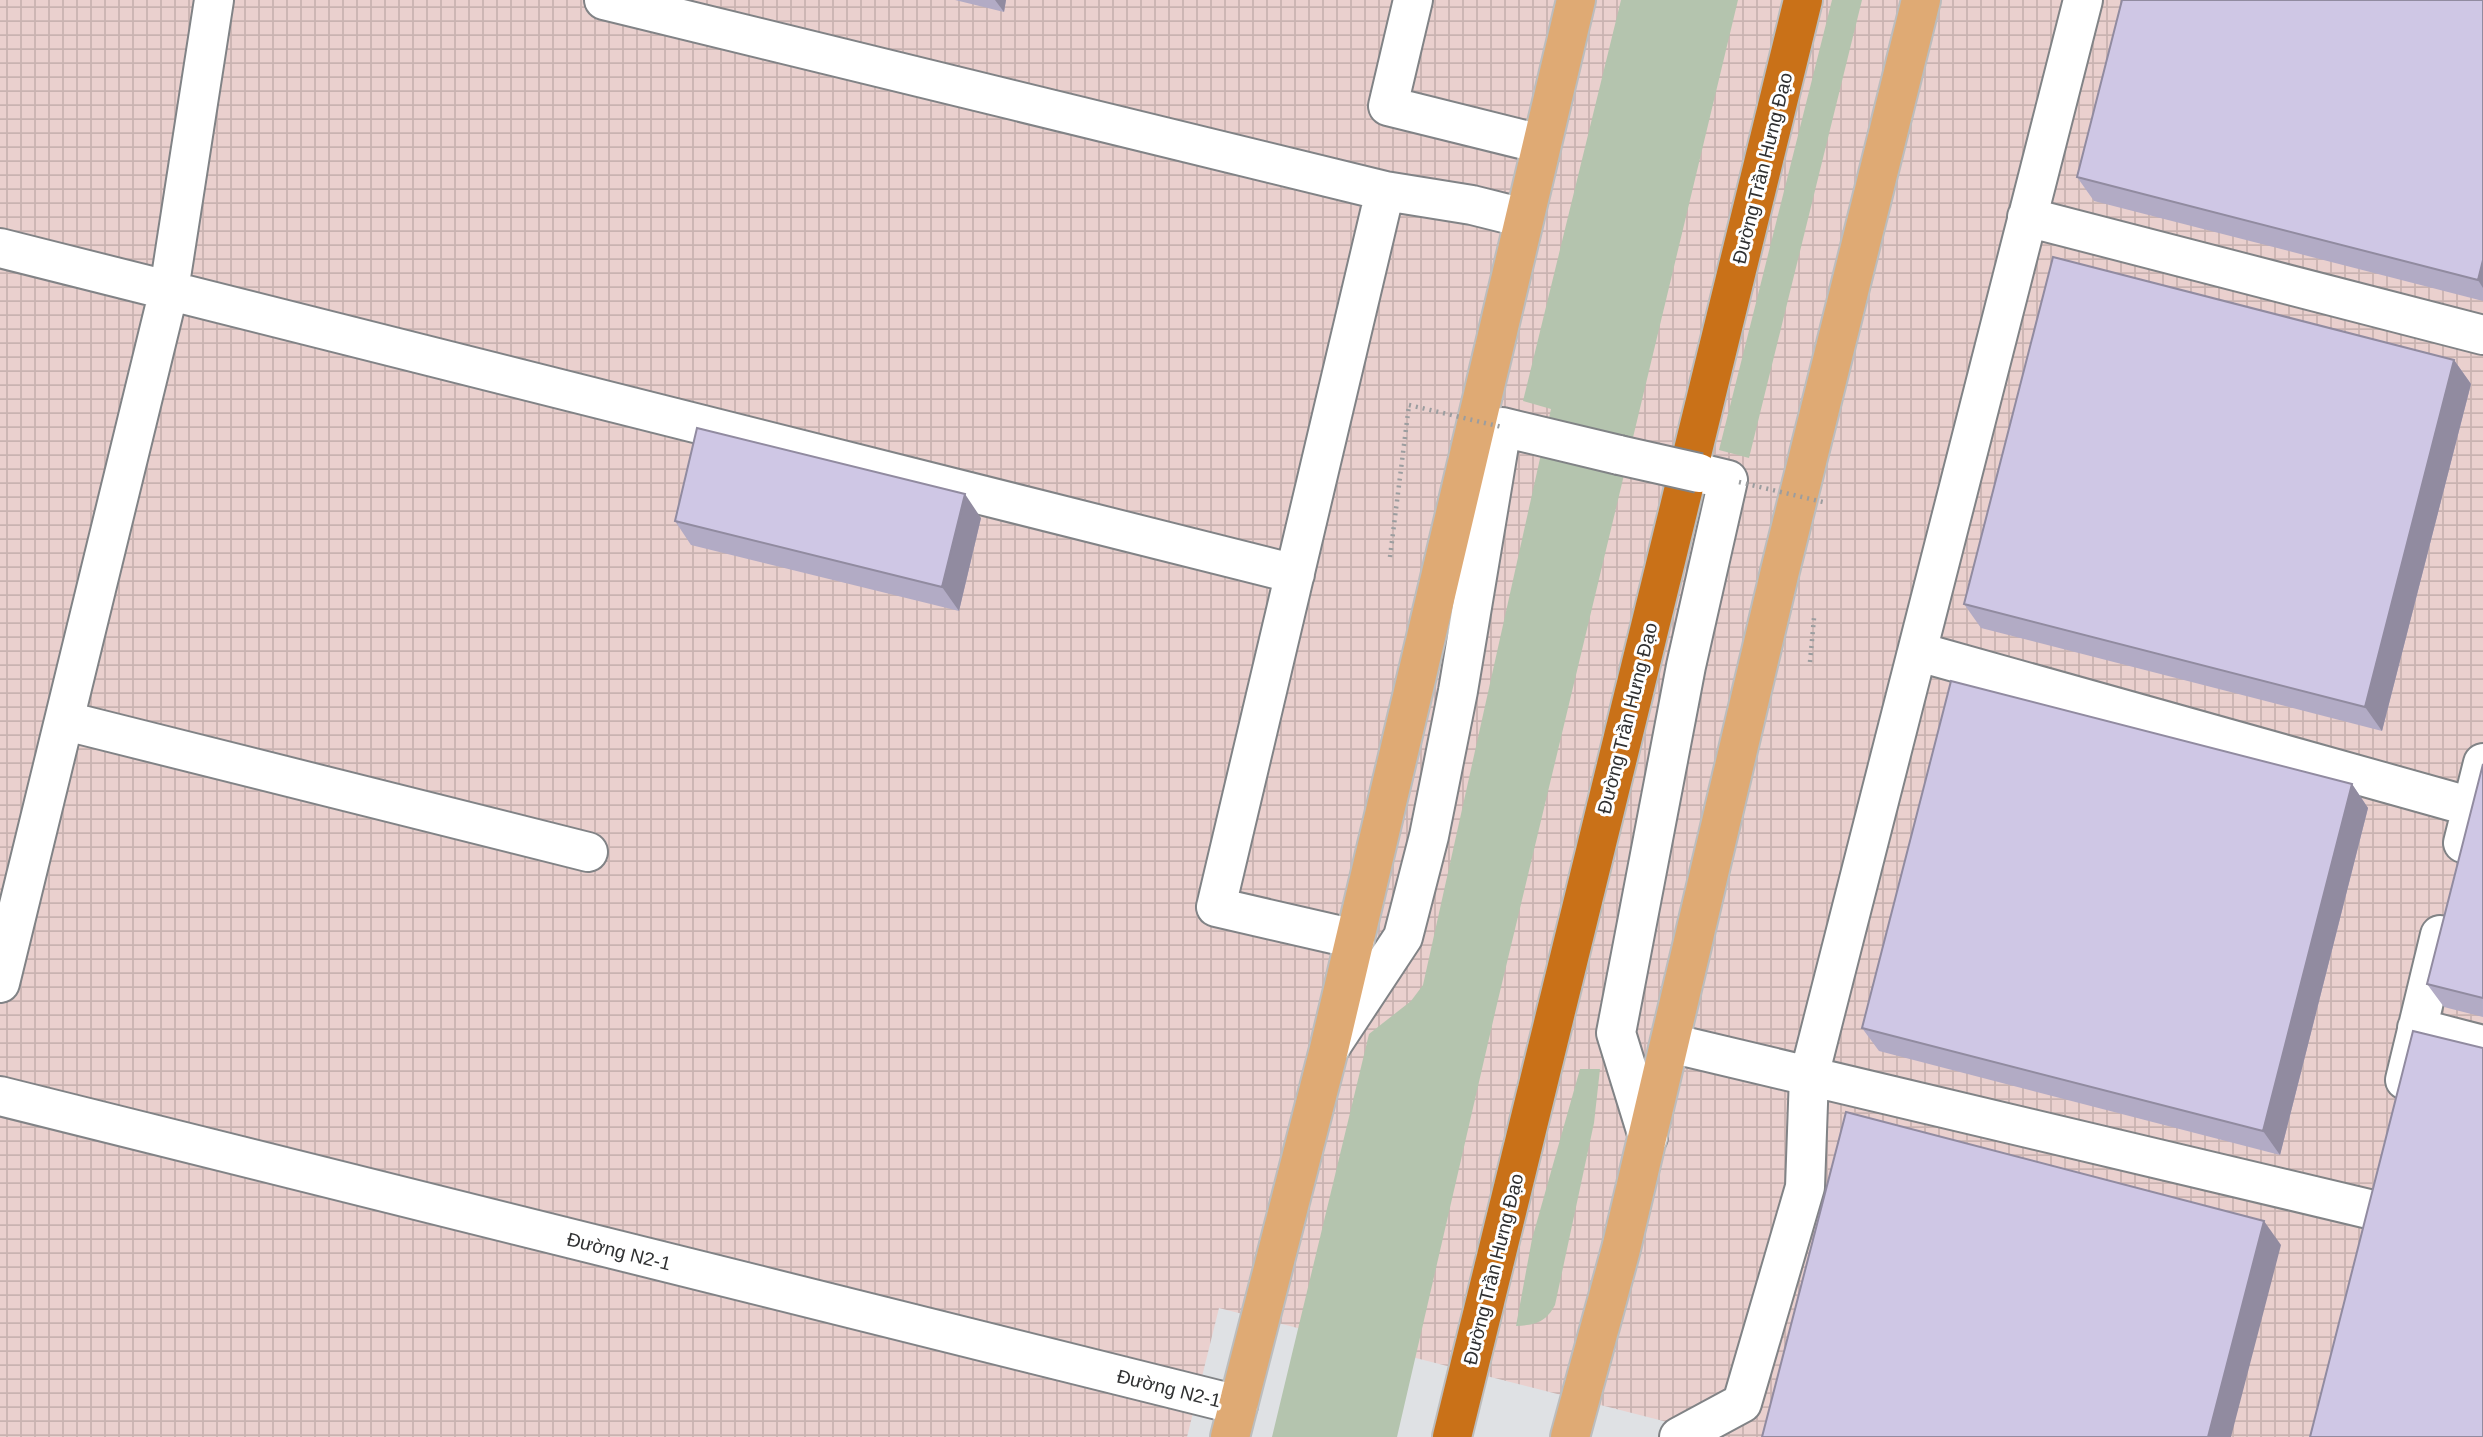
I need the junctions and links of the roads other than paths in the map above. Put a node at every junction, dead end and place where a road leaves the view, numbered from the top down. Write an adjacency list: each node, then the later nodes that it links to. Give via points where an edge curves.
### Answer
1 (214, 0): 13 (street)
2 (604, 0): 9 (street)
3 (1413, 0): 8 (street, via 1388,106)
4 (1576, 0): 8 (main road)
5 (1803, 0): 35 (highway, Đường Trần Hưng Đạo)
6 (1921, 0): 24 (main road, via 1779,575)
7 (2083, 0): 10 (street)
8 (1541, 144): 11 (main road)
9 (1385, 191): 11 (street); 15 (street)
10 (2027, 217): 14 (street); 16 (street)
11 (1524, 218): 21 (main road)
12 (0, 248): 13 (street)
13 (169, 290): 15 (street); 17 (street)
14 (2483, 335)
15 (1295, 574): 21 (street, via 1216,907)
16 (1919, 652): 19 (street); 27 (street)
17 (66, 721): 20 (street); 22 (street)
18 (2483, 763): 19 (street)
19 (2472, 807): 23 (street)
20 (589, 852)
21 (1355, 939): 26 (main road)
22 (0, 983)
23 (2417, 1028): 25 (street); 29 (street)
24 (1670, 1044): 27 (street); 30 (main road)
25 (2483, 1045)
26 (1329, 1049): 30 (street, bridge, via 1403,937 1429,836 1502,427 1728,480 1686,666 1616,1033); 34 (main road)
27 (1810, 1076): 32 (street); 37 (street, via 1805,1186 1742,1403)
28 (0, 1096): 34 (street, Đường N2-1)
29 (2395, 1119)
30 (1648, 1137): 36 (main road)
31 (2382, 1171): 32 (street)
32 (2372, 1210): 33 (street)
33 (2363, 1250)
34 (1234, 1421)
35 (1452, 1437)
36 (1570, 1437)
37 (1679, 1437)

